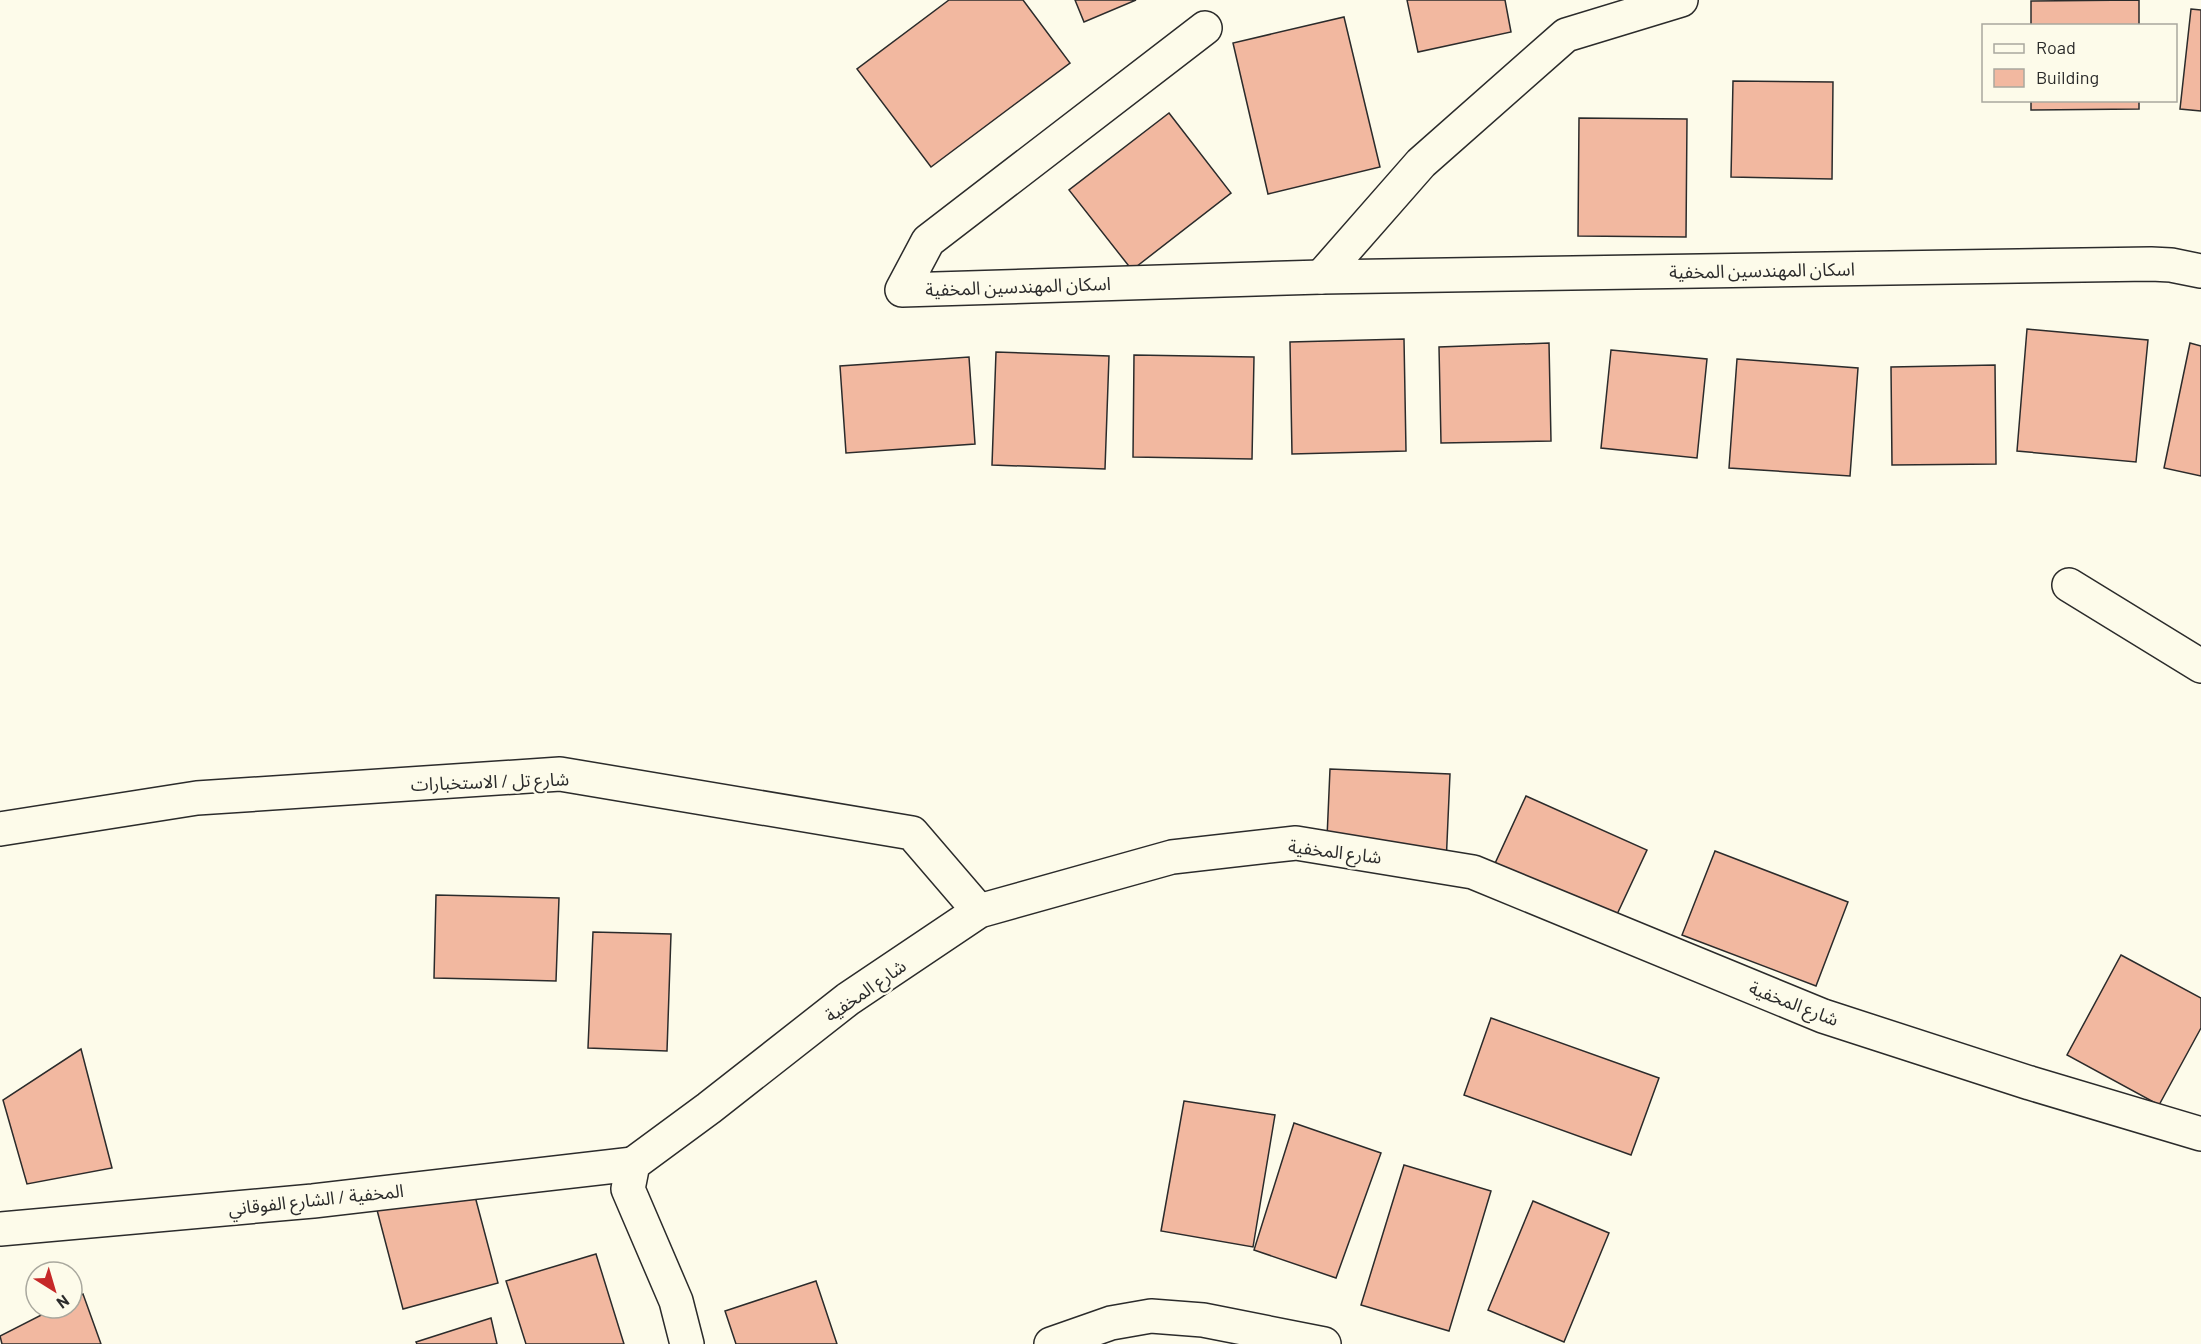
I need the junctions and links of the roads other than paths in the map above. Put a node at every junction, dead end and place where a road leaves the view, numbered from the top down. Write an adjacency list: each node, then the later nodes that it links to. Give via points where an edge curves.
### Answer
1 (1681, 0): 4 (street, via 1566,35 1421,163)
2 (1205, 28): 4 (street, اسكان المهندسين المخفية, via 928,241 902,290)
3 (2201, 271): 4 (street, اسكان المهندسين المخفية, via 2151,264)
4 (1322, 277)
5 (2069, 585): 6 (street)
6 (2201, 666)
7 (0, 829): 8 (street, شارع تل / الاستخبارات, via 197,798 560,774 912,833)
8 (979, 911): 9 (street, شارع المخفية, via 1172,857 1296,843 1473,872 1823,1016); 10 (street, شارع المخفية, via 848,999)
9 (2201, 1134)
10 (633, 1164): 11 (street, المخفية / الشارع الفوقاني, via 313,1201); 12 (street, via 628,1189 676,1301)
11 (0, 1229)
12 (687, 1344)
13 (1051, 1344): 14 (street, via 1110,1323 1150,1316 1203,1320)
14 (1324, 1344)

